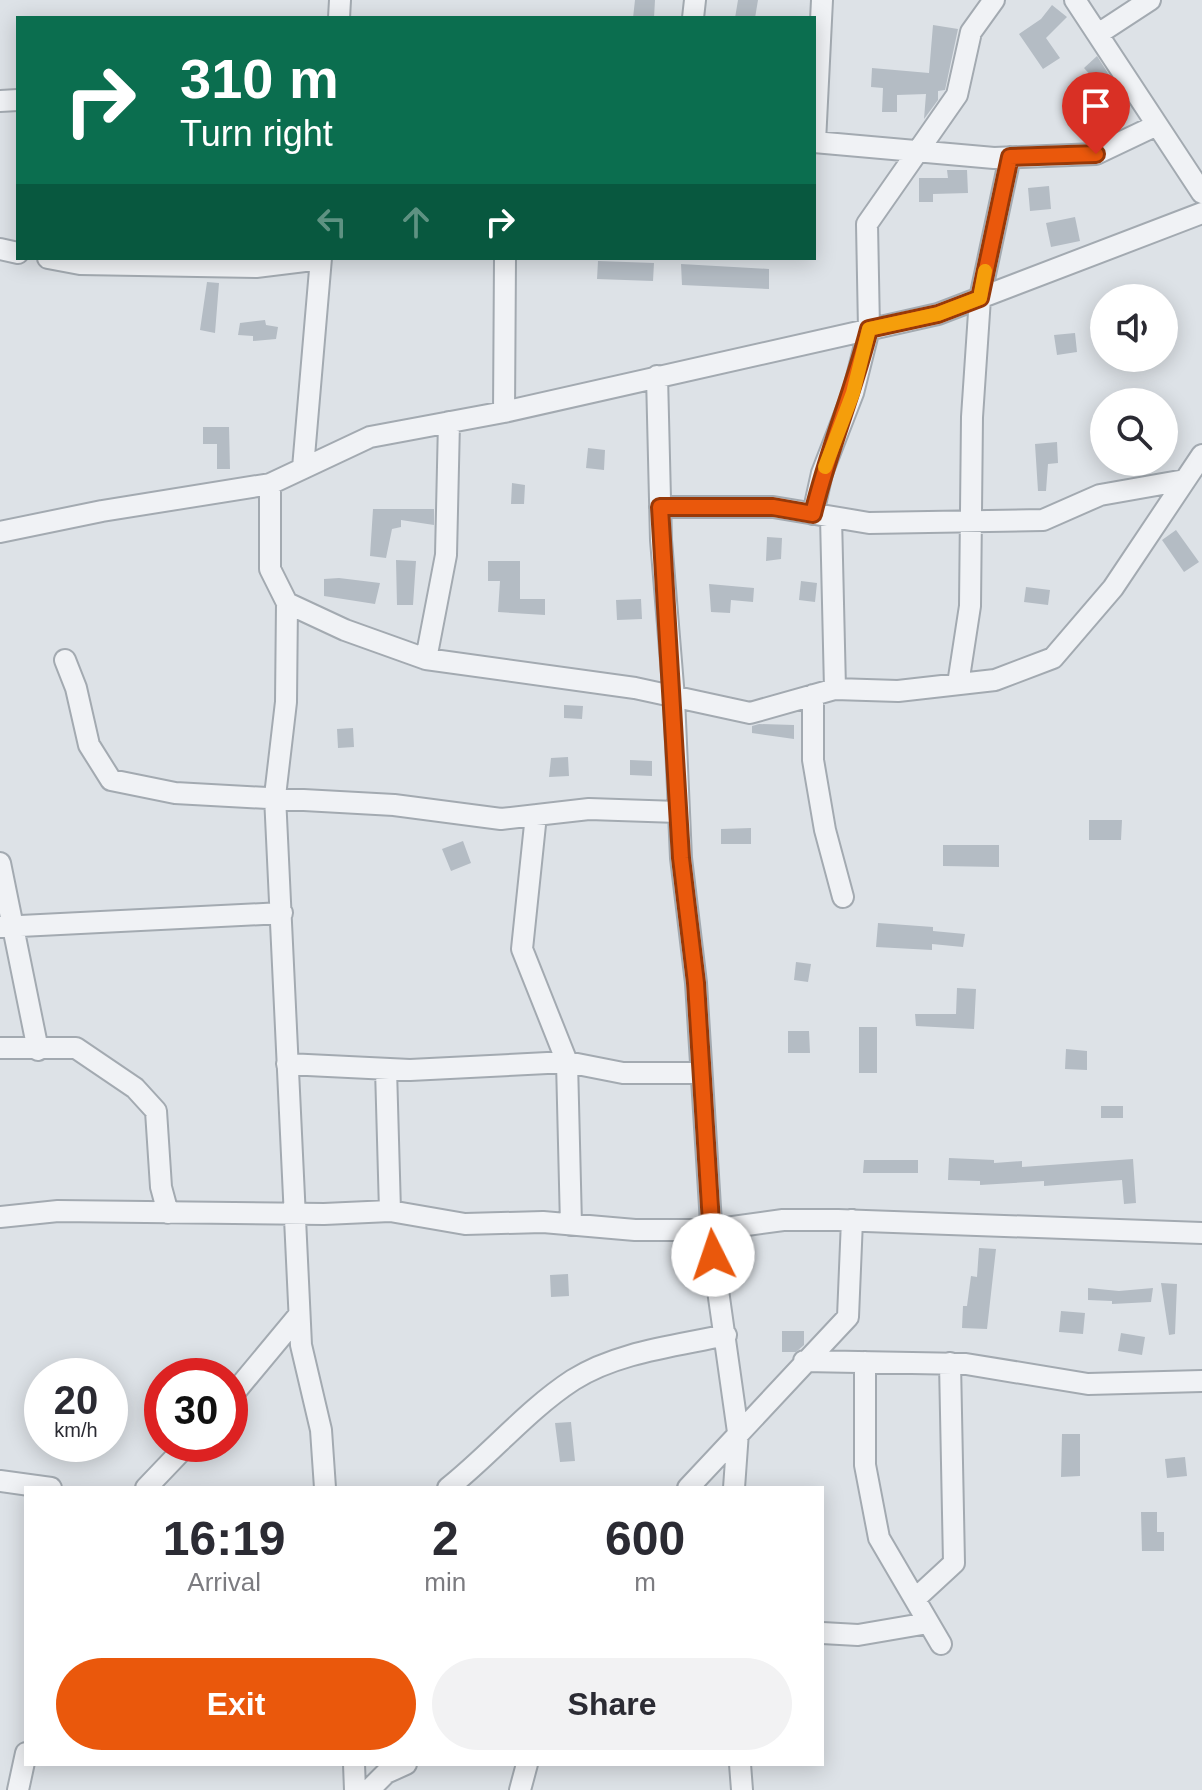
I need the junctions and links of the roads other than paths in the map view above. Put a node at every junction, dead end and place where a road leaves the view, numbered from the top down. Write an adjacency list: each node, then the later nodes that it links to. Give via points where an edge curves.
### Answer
1 (822, 0): 6 (street)
2 (994, 0): 9 (street, via 971,32 957,95)
3 (1075, 0): 5 (street)
4 (1150, 0): 5 (street)
5 (1098, 34): 7 (street)
6 (816, 122)
7 (1157, 125): 10 (street, via 1096,154); 11 (street)
8 (816, 142): 9 (street)
9 (919, 151): 10 (street); 18 (street, via 867,224)
10 (1010, 157): 17 (street)
11 (1199, 182)
12 (1202, 213): 17 (street)
13 (59, 260): 14 (street, via 256,267)
14 (313, 260)
15 (321, 260): 23 (street)
16 (505, 260): 20 (street)
17 (980, 298): 18 (street, via 938,314); 28 (street)
18 (869, 329): 19 (street); 27 (street, via 853,393 822,473)
19 (657, 376): 20 (street); 26 (street)
20 (504, 412): 21 (street)
21 (449, 422): 23 (street, via 370,437); 31 (street, via 446,555)
22 (1202, 455): 24 (street)
23 (303, 468): 25 (street)
24 (1185, 480): 28 (street, via 1100,495 1043,520); 33 (street, via 1113,588 1053,658 995,680)
25 (270, 484): 29 (street); 30 (street, via 270,569)
26 (660, 507): 27 (street, via 773,507); 36 (street)
27 (822, 515): 28 (street, via 869,523); 34 (street)
28 (972, 522): 33 (street, via 970,606)
29 (0, 532)
30 (287, 603): 31 (street); 37 (street, via 286,702)
31 (426, 659): 36 (street)
32 (65, 660): 37 (street, via 89,745 111,780 175,793)
33 (958, 684): 34 (street, via 898,691)
34 (835, 689): 35 (street)
35 (813, 695): 36 (street, via 750,713); 41 (street, via 813,760)
36 (674, 698): 38 (street)
37 (275, 796): 39 (street, via 501,819); 42 (street)
38 (678, 812): 39 (street, via 589,809); 49 (street)
39 (536, 815): 46 (street, via 522,949)
40 (0, 863): 43 (street)
41 (843, 897)
42 (282, 913): 43 (street); 47 (street)
43 (7, 927): 45 (street)
44 (0, 1048): 45 (street)
45 (38, 1050): 51 (street, via 76,1048 135,1088 156,1111)
46 (567, 1062): 48 (street); 49 (street, via 623,1073); 55 (street)
47 (287, 1064): 48 (street); 52 (street)
48 (386, 1069): 50 (street)
49 (700, 1073): 56 (street)
50 (390, 1211): 52 (street); 55 (street, via 465,1224)
51 (168, 1213): 52 (street); 53 (street, via 58,1211)
52 (292, 1213): 58 (street)
53 (0, 1217)
54 (852, 1220): 56 (street, via 783,1220); 57 (street); 60 (street, via 848,1317)
55 (571, 1225): 56 (street)
56 (711, 1230): 59 (street)
57 (1202, 1233)
58 (299, 1315): 63 (street); 70 (street, via 321,1430)
59 (726, 1335): 65 (street); 71 (street, via 628,1356 575,1379)
60 (804, 1361): 61 (street); 65 (street)
61 (865, 1362): 62 (street); 74 (street, via 865,1465 879,1538)
62 (950, 1363): 64 (street, via 1088,1384); 74 (street, via 954,1563)
63 (248, 1376)
64 (1202, 1381)
65 (738, 1432): 72 (street); 73 (street)
66 (171, 1462): 69 (street)
67 (0, 1481): 68 (street)
68 (36, 1486)
69 (148, 1486)
70 (325, 1486)
71 (451, 1486)
72 (690, 1486)
73 (734, 1486)
74 (915, 1599): 75 (street)
75 (928, 1623): 76 (street, via 858,1635); 77 (street)
76 (824, 1633)
77 (941, 1644)
78 (24, 1762): 83 (street)
79 (354, 1766): 84 (street)
80 (402, 1766): 85 (street)
81 (526, 1766): 86 (street)
82 (740, 1766): 87 (street)
83 (18, 1790)
84 (355, 1790)
85 (369, 1790)
86 (520, 1790)
87 (742, 1790)

